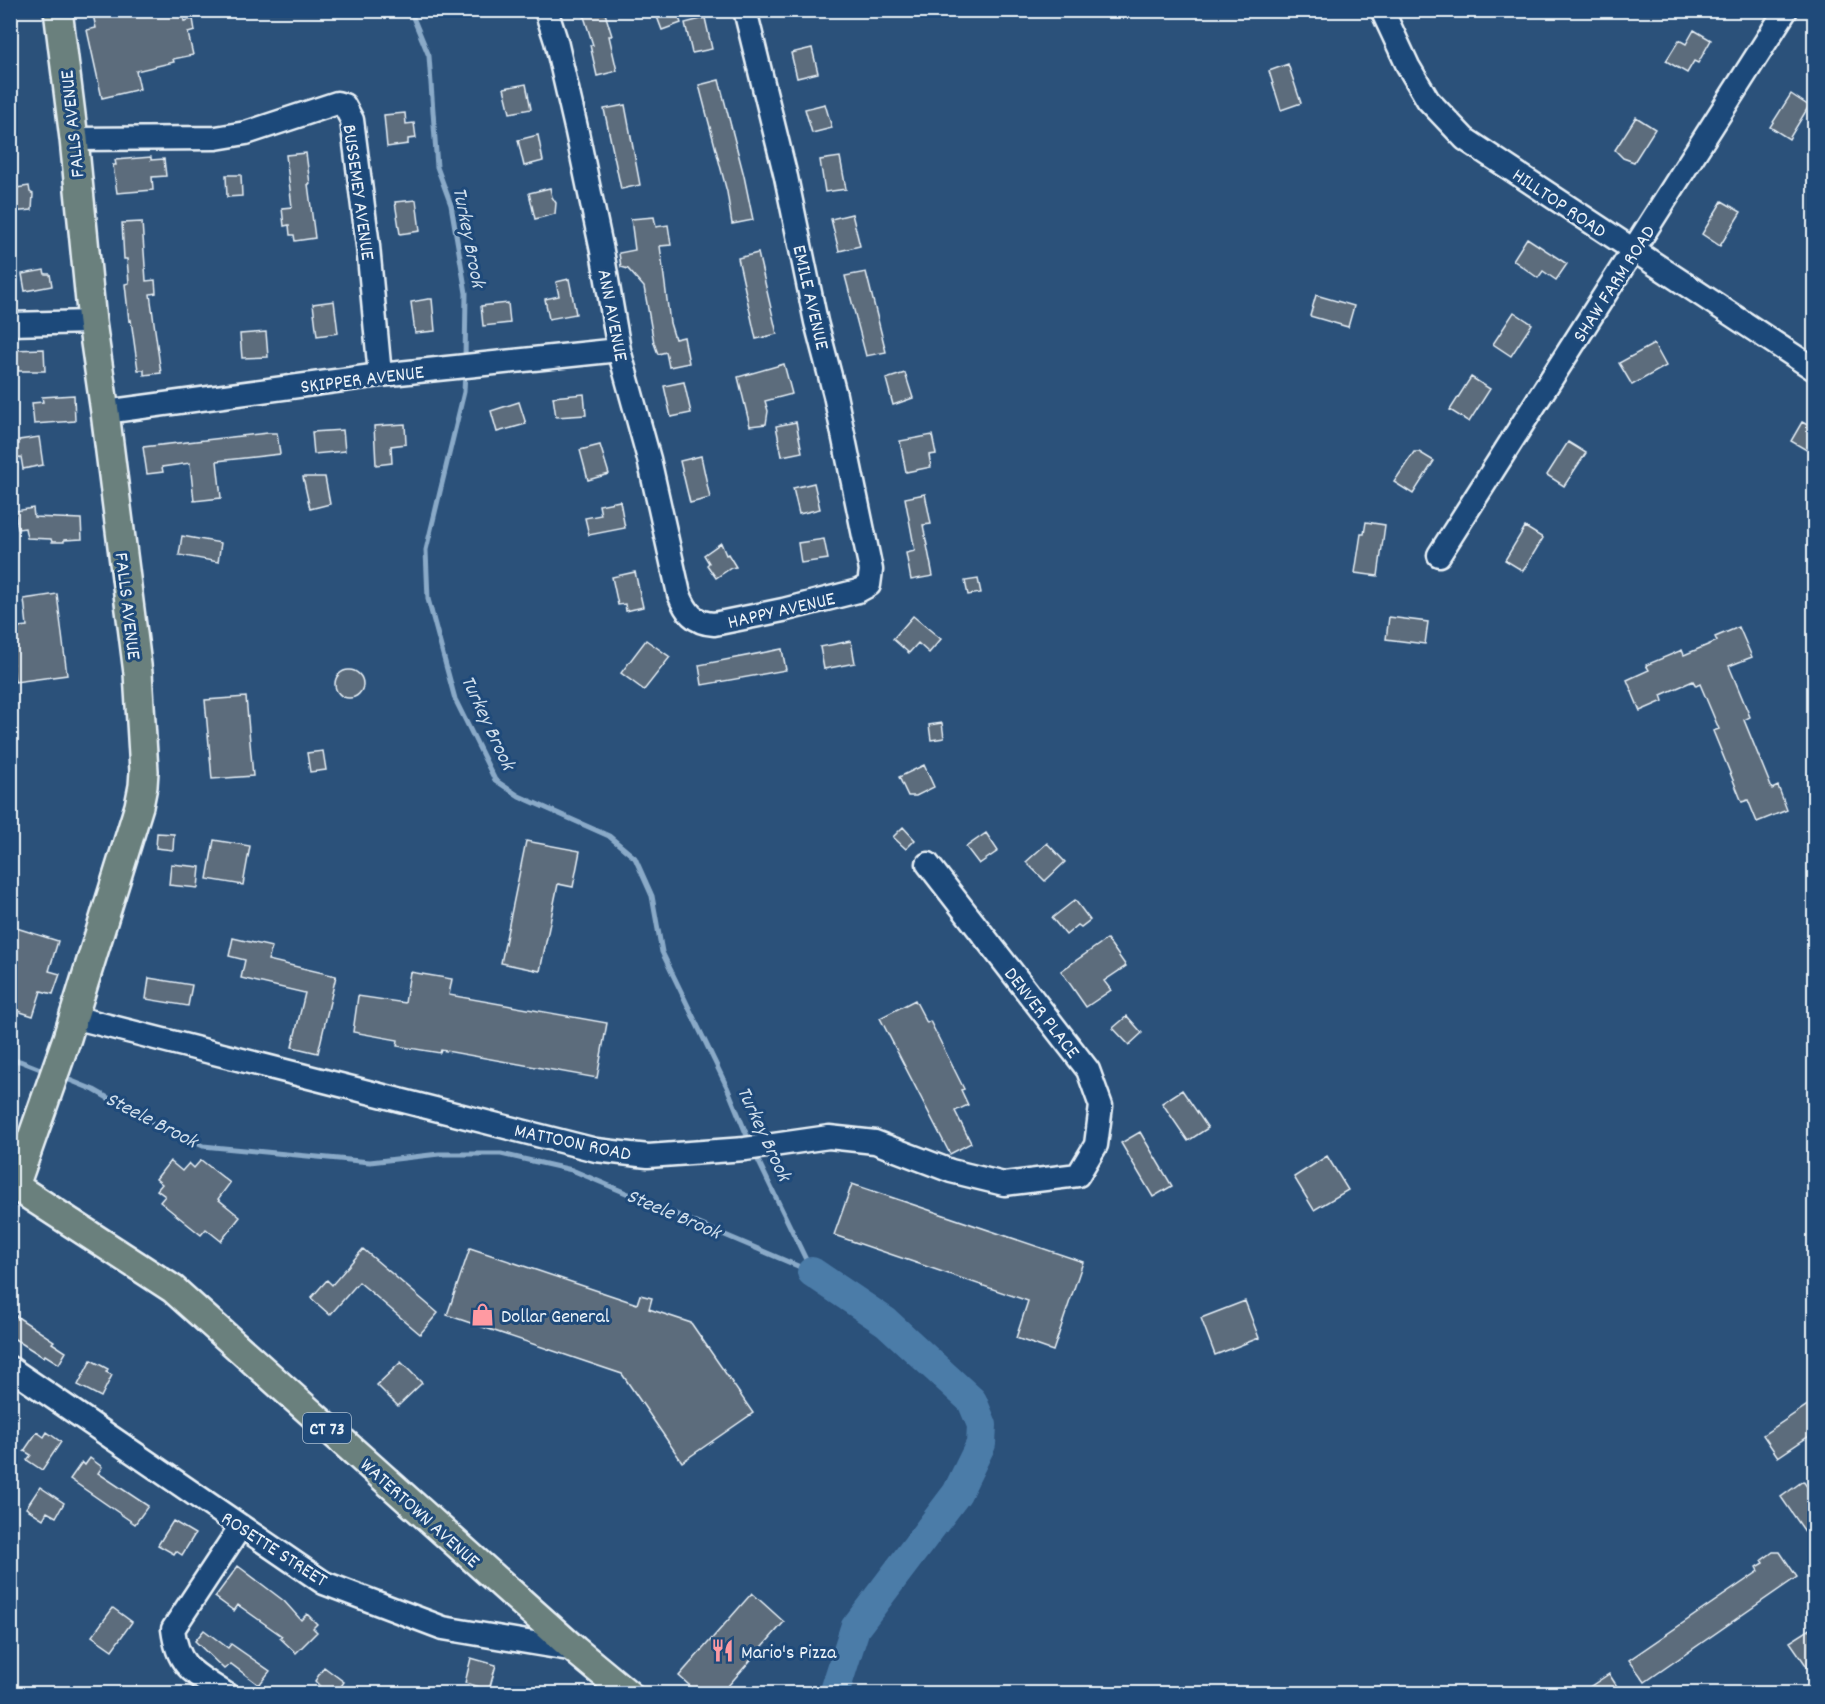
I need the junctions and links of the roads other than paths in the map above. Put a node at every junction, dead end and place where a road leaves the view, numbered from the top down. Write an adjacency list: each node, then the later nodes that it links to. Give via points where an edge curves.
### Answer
1 (58, 10): 6 (main road, FALLS AVENUE)
2 (546, 10): 10 (street, ANN AVENUE, via 577,132)
3 (745, 10): 15 (street, EMILE AVENUE, via 835,395 871,570)
4 (1382, 10): 7 (street, HILLTOP ROAD, via 1428,100 1465,139)
5 (1786, 10): 7 (street, SHAW FARM ROAD)
6 (74, 140): 8 (main road, FALLS AVENUE); 12 (street, BUSSEMEY AVENUE, via 216,138 246,134 344,105 352,120)
7 (1633, 250): 11 (street, HILLTOP ROAD); 14 (street, SHAW FARM ROAD)
8 (92, 322): 9 (street); 13 (main road, FALLS AVENUE)
9 (10, 324)
10 (619, 350): 12 (street, SKIPPER AVENUE); 16 (street, ANN AVENUE, via 649,459 679,594)
11 (1815, 369)
12 (380, 375): 13 (street, SKIPPER AVENUE)
13 (105, 412): 18 (main road, FALLS AVENUE, via 138,673 143,786)
14 (1439, 555)
15 (869, 585): 16 (street, HAPPY AVENUE, via 783,610 714,624 703,624)
16 (692, 617)
17 (928, 864): 19 (street, DENVER PLACE, via 1088,1070 1101,1106 1096,1145)
18 (70, 1028): 19 (street, MATTOON ROAD, via 596,1150 648,1156 829,1137 875,1142 951,1171 1004,1184); 20 (main road, FALLS AVENUE)
19 (1078, 1175)
20 (13, 1184): 23 (main road, WATERTOWN AVENUE / CT 73, via 173,1289)
21 (10, 1368): 22 (street, ROSETTE STREET)
22 (241, 1526): 23 (street, ROSETTE STREET, via 324,1583 443,1628); 24 (street, via 172,1629 175,1647 186,1667)
23 (575, 1650): 25 (main road, WATERTOWN AVENUE / CT 73)
24 (226, 1694)
25 (628, 1694)

